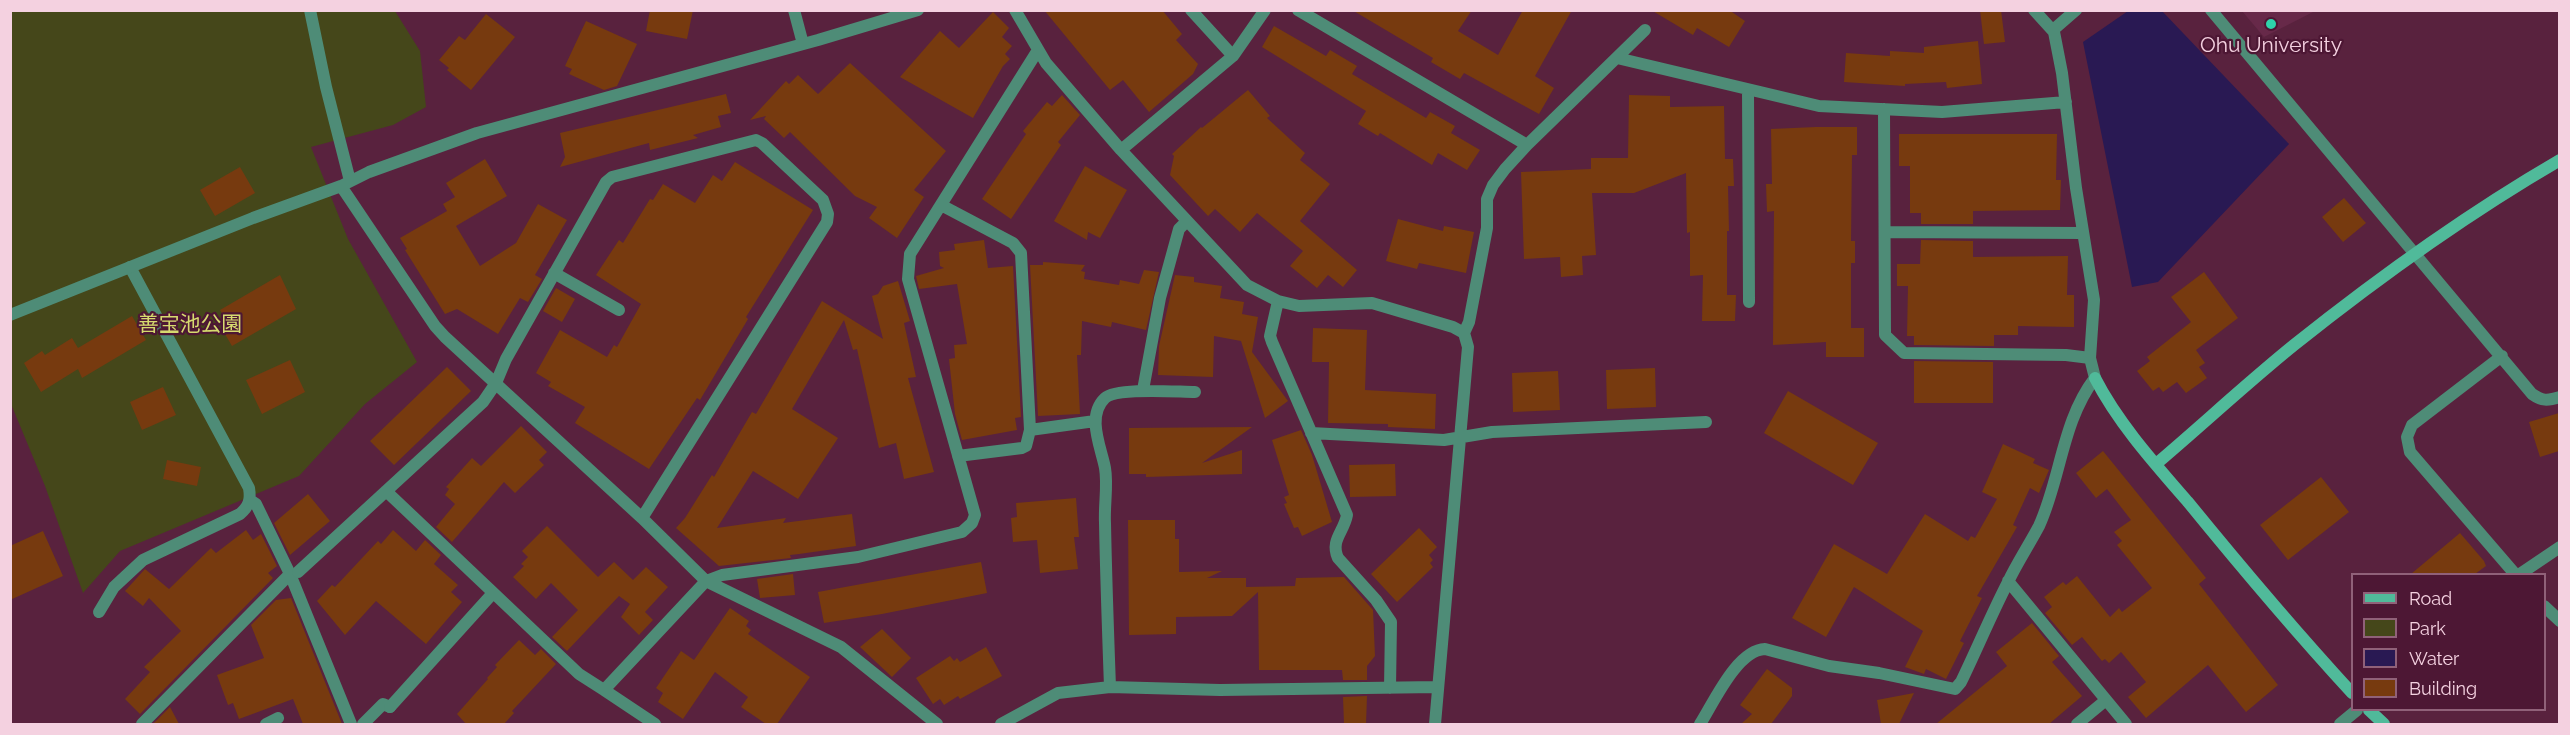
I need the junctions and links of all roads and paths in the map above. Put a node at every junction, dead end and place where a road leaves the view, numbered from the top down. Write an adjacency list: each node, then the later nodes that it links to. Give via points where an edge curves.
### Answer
1 (310, 10): 23 (street)
2 (794, 10): 13 (street)
3 (918, 10): 13 (street)
4 (1015, 10): 14 (street)
5 (1191, 10): 15 (street)
6 (1265, 10): 15 (street)
7 (1298, 10): 20 (street)
8 (2034, 10): 12 (street)
9 (2076, 10): 12 (street)
10 (2211, 10): 28 (street)
11 (1645, 30): 16 (street)
12 (2053, 30): 18 (street)
13 (803, 44): 23 (street, via 477,133)
14 (1038, 50): 21 (street); 24 (street)
15 (1233, 56): 21 (street)
16 (1617, 58): 17 (street); 20 (street)
17 (1748, 90): 19 (street, via 1809,105); 32 (street)
18 (2066, 102): 19 (street, via 1942,112); 27 (street)
19 (1884, 109): 26 (street)
20 (1527, 145): 35 (street, via 1488,193 1487,228)
21 (1121, 150): 25 (street)
22 (2559, 160): 28 (street)
23 (346, 184): 29 (street); 39 (street, via 435,326)
24 (941, 205): 45 (street, via 1013,243 1021,253); 48 (street, via 910,254 908,279)
25 (1187, 221): 31 (street, via 1246,285); 40 (street, via 1179,229 1160,298)
26 (1885, 232): 27 (street); 37 (street, via 1885,335 1904,353)
27 (2083, 233): 37 (street, via 2094,300)
28 (2416, 254): 36 (street); 49 (street, via 2293,346)
29 (130, 267): 34 (street); 51 (street, via 249,488)
30 (554, 273): 33 (street); 39 (street); 52 (street, via 602,186 612,177 750,141 762,143 826,206 827,222)
31 (1278, 301): 35 (street, via 1299,306 1372,303); 46 (street, via 1270,336)
32 (1749, 302)
33 (619, 310)
34 (10, 315)
35 (1464, 333): 47 (street, via 1468,347)
36 (2502, 357): 42 (street, via 2540,400); 55 (street, via 2412,425 2407,437 2410,452)
37 (2090, 358): 38 (street)
38 (2095, 378): 49 (street); 58 (street, via 2070,425 2038,526)
39 (496, 383): 50 (street, via 483,402); 52 (street)
40 (1143, 390): 41 (street); 43 (street, via 1110,395 1104,399)
41 (1195, 392)
42 (2559, 397)
43 (1095, 422): 45 (street); 63 (street, via 1106,471)
44 (1706, 422): 47 (street, via 1491,432)
45 (1030, 430): 48 (street, via 1022,448)
46 (1311, 433): 47 (street, via 1444,441); 65 (street, via 1347,515 1335,541 1335,551 1391,622)
47 (1460, 437): 64 (street)
48 (958, 456): 57 (street, via 975,515 962,532 858,557 722,575)
49 (2156, 464): 67 (street, via 2259,589)
50 (386, 491): 54 (street); 59 (street)
51 (250, 500): 54 (street, via 256,504); 61 (street, via 240,514 143,560 114,586)
52 (642, 518): 57 (street)
53 (2559, 547): 56 (street)
54 (294, 573): 72 (street); 74 (street)
55 (2514, 573)
56 (2521, 573)
57 (706, 581): 66 (street); 77 (street, via 841,647)
58 (2008, 581): 68 (street); 80 (street, via 1955,689 1757,650 1734,670)
59 (494, 592): 66 (street, via 579,674); 75 (street, via 390,707 383,704)
60 (2546, 608): 62 (street)
61 (99, 612)
62 (2559, 621)
63 (1110, 687): 65 (street); 78 (street, via 1058,693)
64 (1437, 687): 65 (street); 79 (street)
65 (1390, 688)
66 (604, 690): 76 (street)
67 (2351, 692)
68 (2106, 700): 81 (street); 82 (street)
69 (2356, 711): 83 (street)
70 (2369, 711): 84 (street)
71 (278, 718): 73 (street)
72 (142, 724)
73 (266, 724)
74 (351, 724)
75 (363, 724)
76 (655, 724)
77 (937, 724)
78 (1001, 724)
79 (1435, 724)
80 (1700, 724)
81 (2077, 724)
82 (2126, 724)
83 (2340, 724)
84 (2384, 724)

